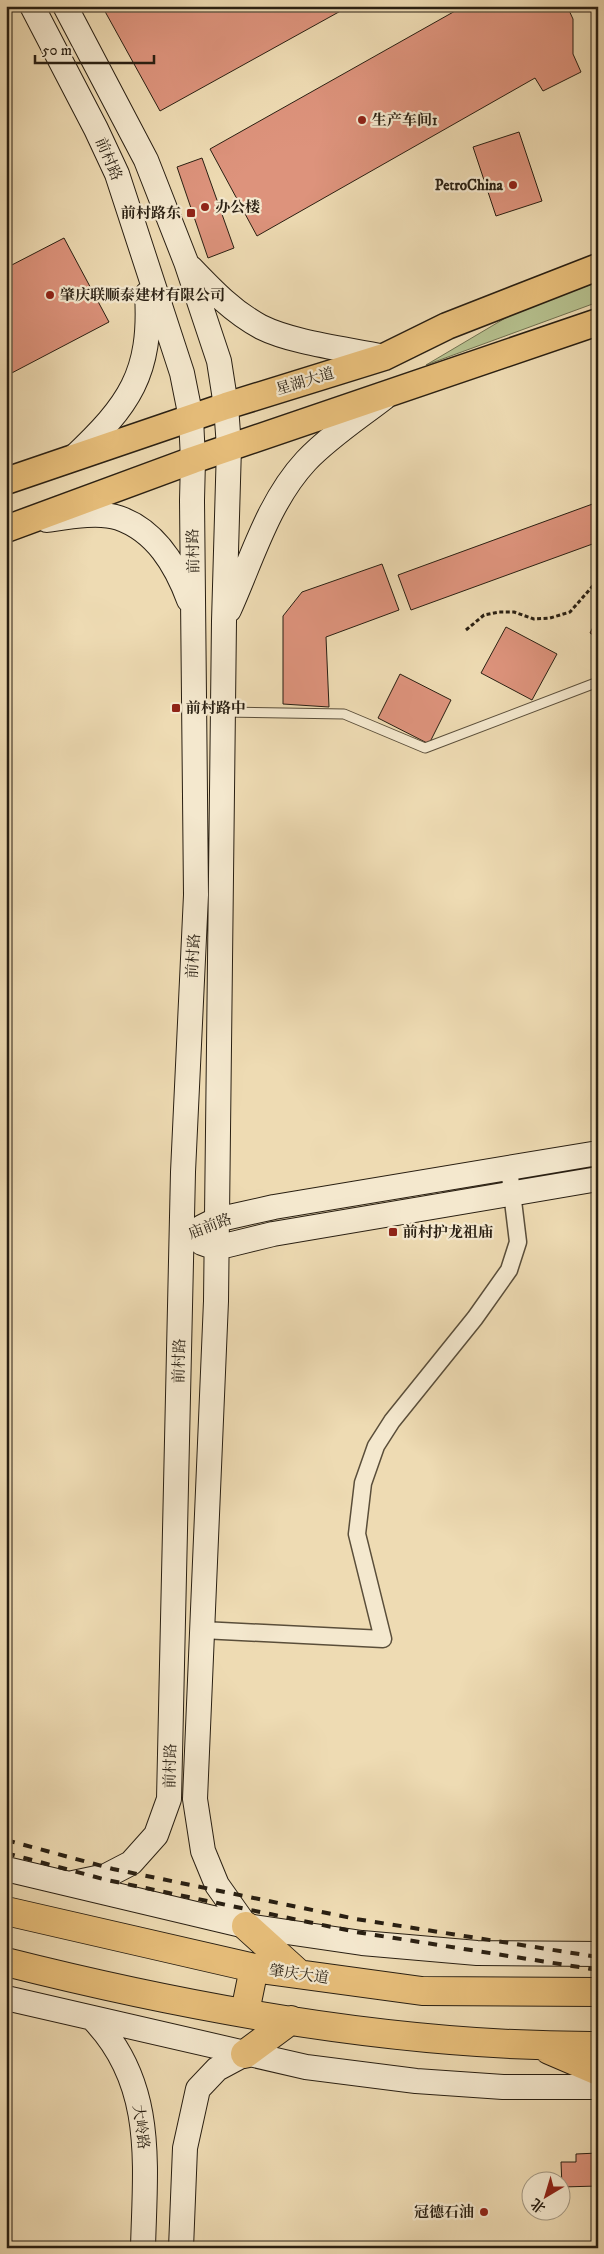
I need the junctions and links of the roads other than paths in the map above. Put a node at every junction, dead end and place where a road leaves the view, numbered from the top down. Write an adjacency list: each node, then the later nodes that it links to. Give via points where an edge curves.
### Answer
1 (32, 6): 4 (street, 前村路)
2 (65, 6): 3 (street, 前村路)
3 (146, 160): 4 (street, via 140,171 126,178); 6 (street, 前村路)
4 (117, 174): 5 (street, 前村路)
5 (145, 262): 12 (street, 前村路, via 182,373); 14 (street, via 149,323 145,354 136,382 103,430)
6 (186, 262): 9 (street, via 213,291 262,328); 11 (street, 前村路, via 218,361)
7 (598, 267): 9 (main road, 星湖大道, via 448,326)
8 (598, 322): 10 (main road)
9 (384, 357): 11 (main road, 星湖大道)
10 (391, 393): 13 (main road); 19 (street, via 326,443 288,484 262,532)
11 (226, 406): 12 (main road, 星湖大道); 13 (street, 前村路)
12 (191, 418): 14 (main road, 星湖大道); 15 (street, 前村路)
13 (229, 448): 15 (main road); 19 (street, 前村路)
14 (71, 460): 16 (main road, 星湖大道)
15 (193, 460): 17 (main road); 18 (street, 前村路)
16 (6, 481)
17 (16, 526): 18 (street, via 86,515 118,518 142,530 163,550 176,570)
18 (194, 613): 27 (street, 前村路, via 196,895 182,1172)
19 (224, 621): 21 (street, 前村路)
20 (598, 682): 21 (lane, via 425,748 344,714)
21 (223, 712): 26 (street, 前村路)
22 (598, 1153): 23 (street, 庙前路)
23 (509, 1168): 25 (street); 26 (street, 庙前路, via 274,1207)
24 (598, 1179): 25 (street, 庙前路)
25 (513, 1193): 28 (street, 庙前路, via 273,1234); 29 (street, via 518,1242 509,1270 475,1318 392,1421 376,1446 363,1483 357,1534 383,1639)
26 (216, 1220): 27 (street, 庙前路); 28 (street, 前村路)
27 (182, 1237): 28 (street, 庙前路); 31 (street, 前村路, via 170,1800 156,1834 131,1863 106,1876)
28 (216, 1248): 29 (street, 前村路)
29 (202, 1630): 33 (street, 前村路, via 195,1799 203,1850 217,1885)
30 (6, 1868): 31 (street)
31 (73, 1883): 33 (street)
32 (6, 1911): 36 (highway, 肇庆大道)
33 (246, 1926): 34 (street, via 362,1943 477,1953); 37 (highway)
34 (598, 1954)
35 (6, 1962): 40 (highway, via 102,1986)
36 (254, 1968): 37 (highway, 肇庆大道); 40 (highway)
37 (299, 1974): 38 (highway, 肇庆大道, via 422,1991)
38 (598, 1992)
39 (6, 1998): 41 (street)
40 (245, 2012): 42 (highway)
41 (92, 2019): 45 (street); 48 (street, 大岭路, via 108,2035 119,2053 133,2082 141,2112 146,2150)
42 (291, 2020): 43 (highway, via 440,2040); 45 (highway)
43 (538, 2046): 44 (highway); 46 (highway)
44 (598, 2046)
45 (245, 2054): 47 (street, via 306,2067 416,2081 503,2087); 49 (street, via 217,2069 198,2089 185,2148)
46 (598, 2071)
47 (598, 2087)
48 (143, 2248)
49 (181, 2248)

